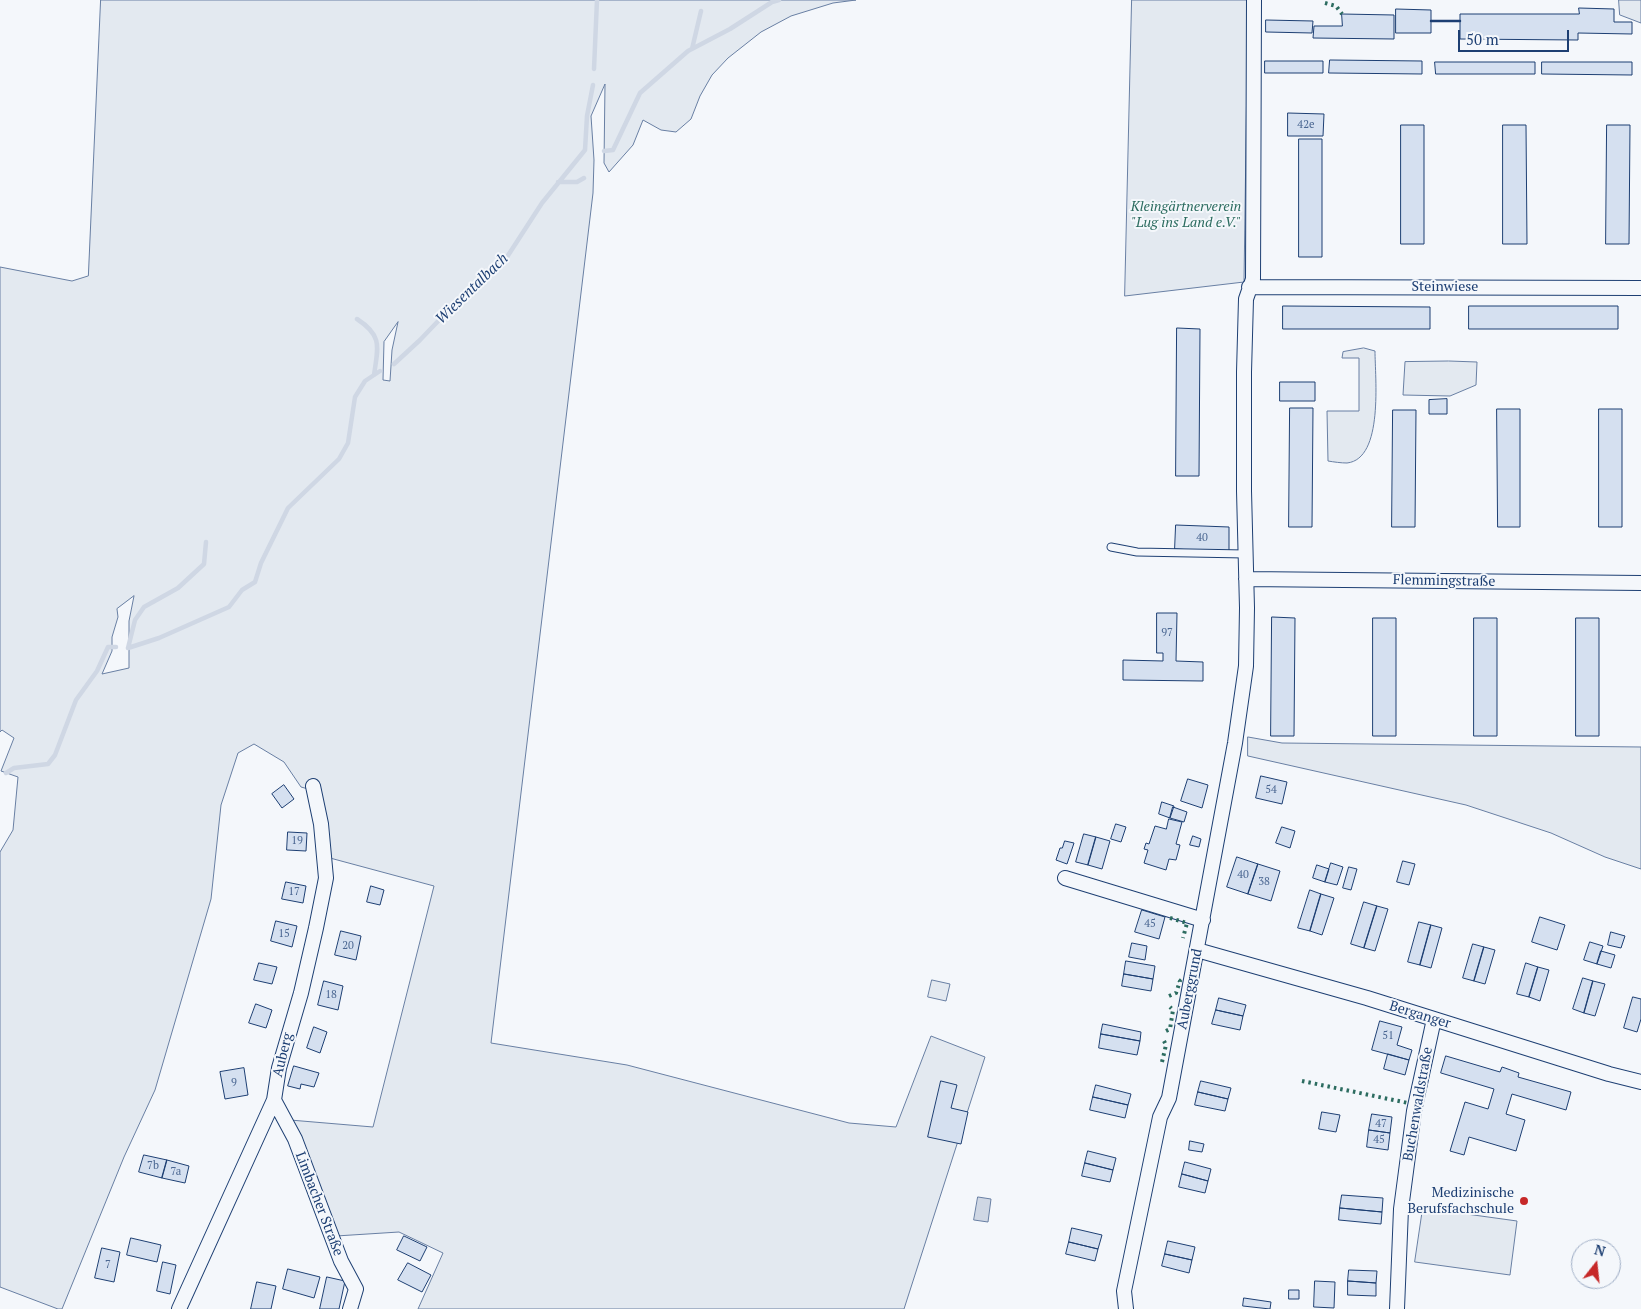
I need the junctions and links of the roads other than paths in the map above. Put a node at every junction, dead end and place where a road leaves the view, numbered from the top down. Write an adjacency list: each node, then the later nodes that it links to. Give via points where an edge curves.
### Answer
1 (1254, 0): 2 (street, via 1252,279)
2 (1249, 287): 3 (street, Steinwiese); 5 (street, via 1244,372)
3 (1641, 288)
4 (1112, 547): 5 (lane, via 1137,552)
5 (1245, 554): 6 (street)
6 (1246, 579): 7 (street, Flemmingstraße); 10 (street, Auberggrund, via 1246,666)
7 (1641, 583)
8 (313, 786): 14 (street, Auberg, via 321,824 326,878)
9 (1065, 878): 10 (street)
10 (1203, 920): 11 (street, Auberggrund)
11 (1197, 950): 12 (street, Berganger); 17 (street, Auberggrund, via 1170,1098 1160,1117 1124,1291)
12 (1434, 1019): 13 (street, Berganger); 18 (street, Buchenwaldstraße, via 1414,1111 1401,1209)
13 (1641, 1082)
14 (274, 1100): 15 (street, Auberg); 16 (street, Limbacher Straße, via 295,1139 341,1261 356,1290)
15 (179, 1309)
16 (350, 1309)
17 (1126, 1309)
18 (1398, 1309)

